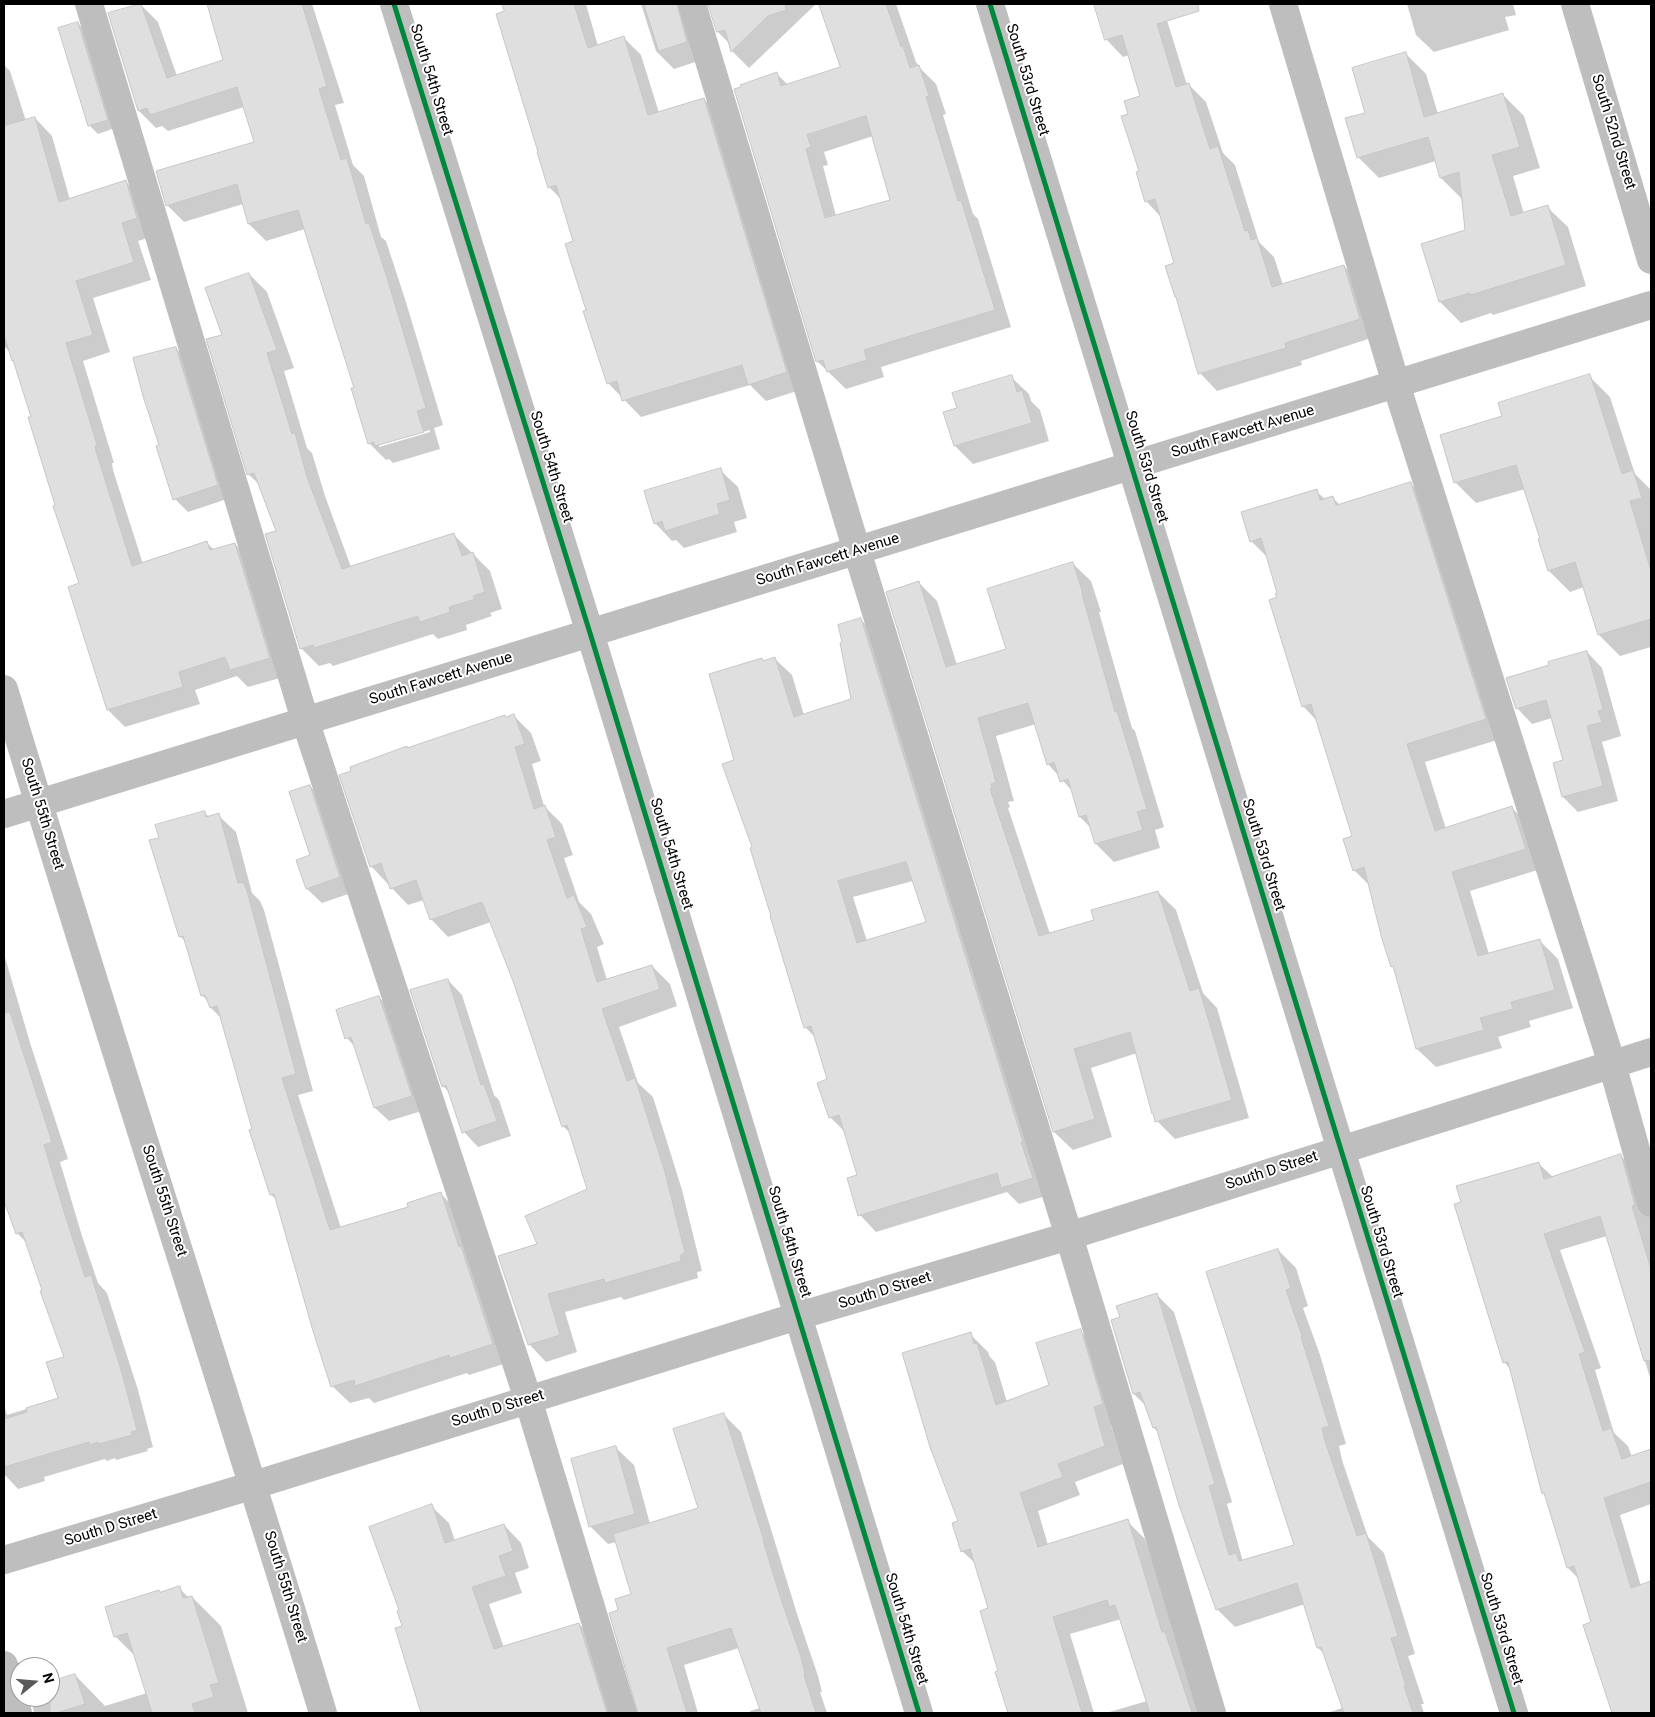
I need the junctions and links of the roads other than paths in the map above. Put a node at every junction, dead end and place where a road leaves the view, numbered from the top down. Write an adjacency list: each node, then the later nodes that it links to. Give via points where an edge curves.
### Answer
1 (89, 4): 14 (street)
2 (394, 4): 12 (street, South 54th Street)
3 (692, 4): 11 (street)
4 (990, 4): 10 (street, South 53rd Street)
5 (1283, 4): 9 (street)
6 (1575, 4): 7 (street, South 52nd Street)
7 (1651, 260)
8 (1651, 306): 9 (street, South Fawcett Avenue)
9 (1396, 384): 10 (street, South Fawcett Avenue); 18 (street)
10 (1132, 466): 11 (street, South Fawcett Avenue); 19 (street, South 53rd Street)
11 (857, 551): 12 (street, South Fawcett Avenue); 21 (street)
12 (590, 633): 14 (street, South Fawcett Avenue); 22 (street, South 54th Street)
13 (4, 689): 15 (street, South 55th Street)
14 (305, 720): 15 (street, South Fawcett Avenue); 23 (street)
15 (38, 803): 16 (street, South Fawcett Avenue); 24 (street, South 55th Street)
16 (4, 814)
17 (1651, 1052): 18 (street, South D Street)
18 (1612, 1064): 19 (street, South D Street); 20 (street)
19 (1340, 1150): 21 (street, South D Street); 32 (street, South 53rd Street)
20 (1651, 1203)
21 (1070, 1236): 22 (street, South D Street); 31 (street)
22 (798, 1316): 23 (street, South D Street); 30 (street, South 54th Street)
23 (528, 1399): 24 (street, South D Street); 29 (street)
24 (254, 1485): 25 (street, South D Street); 28 (street, South 55th Street)
25 (4, 1560)
26 (4, 1665): 27 (street)
27 (18, 1713)
28 (323, 1713)
29 (623, 1713)
30 (919, 1713)
31 (1212, 1713)
32 (1514, 1713)

